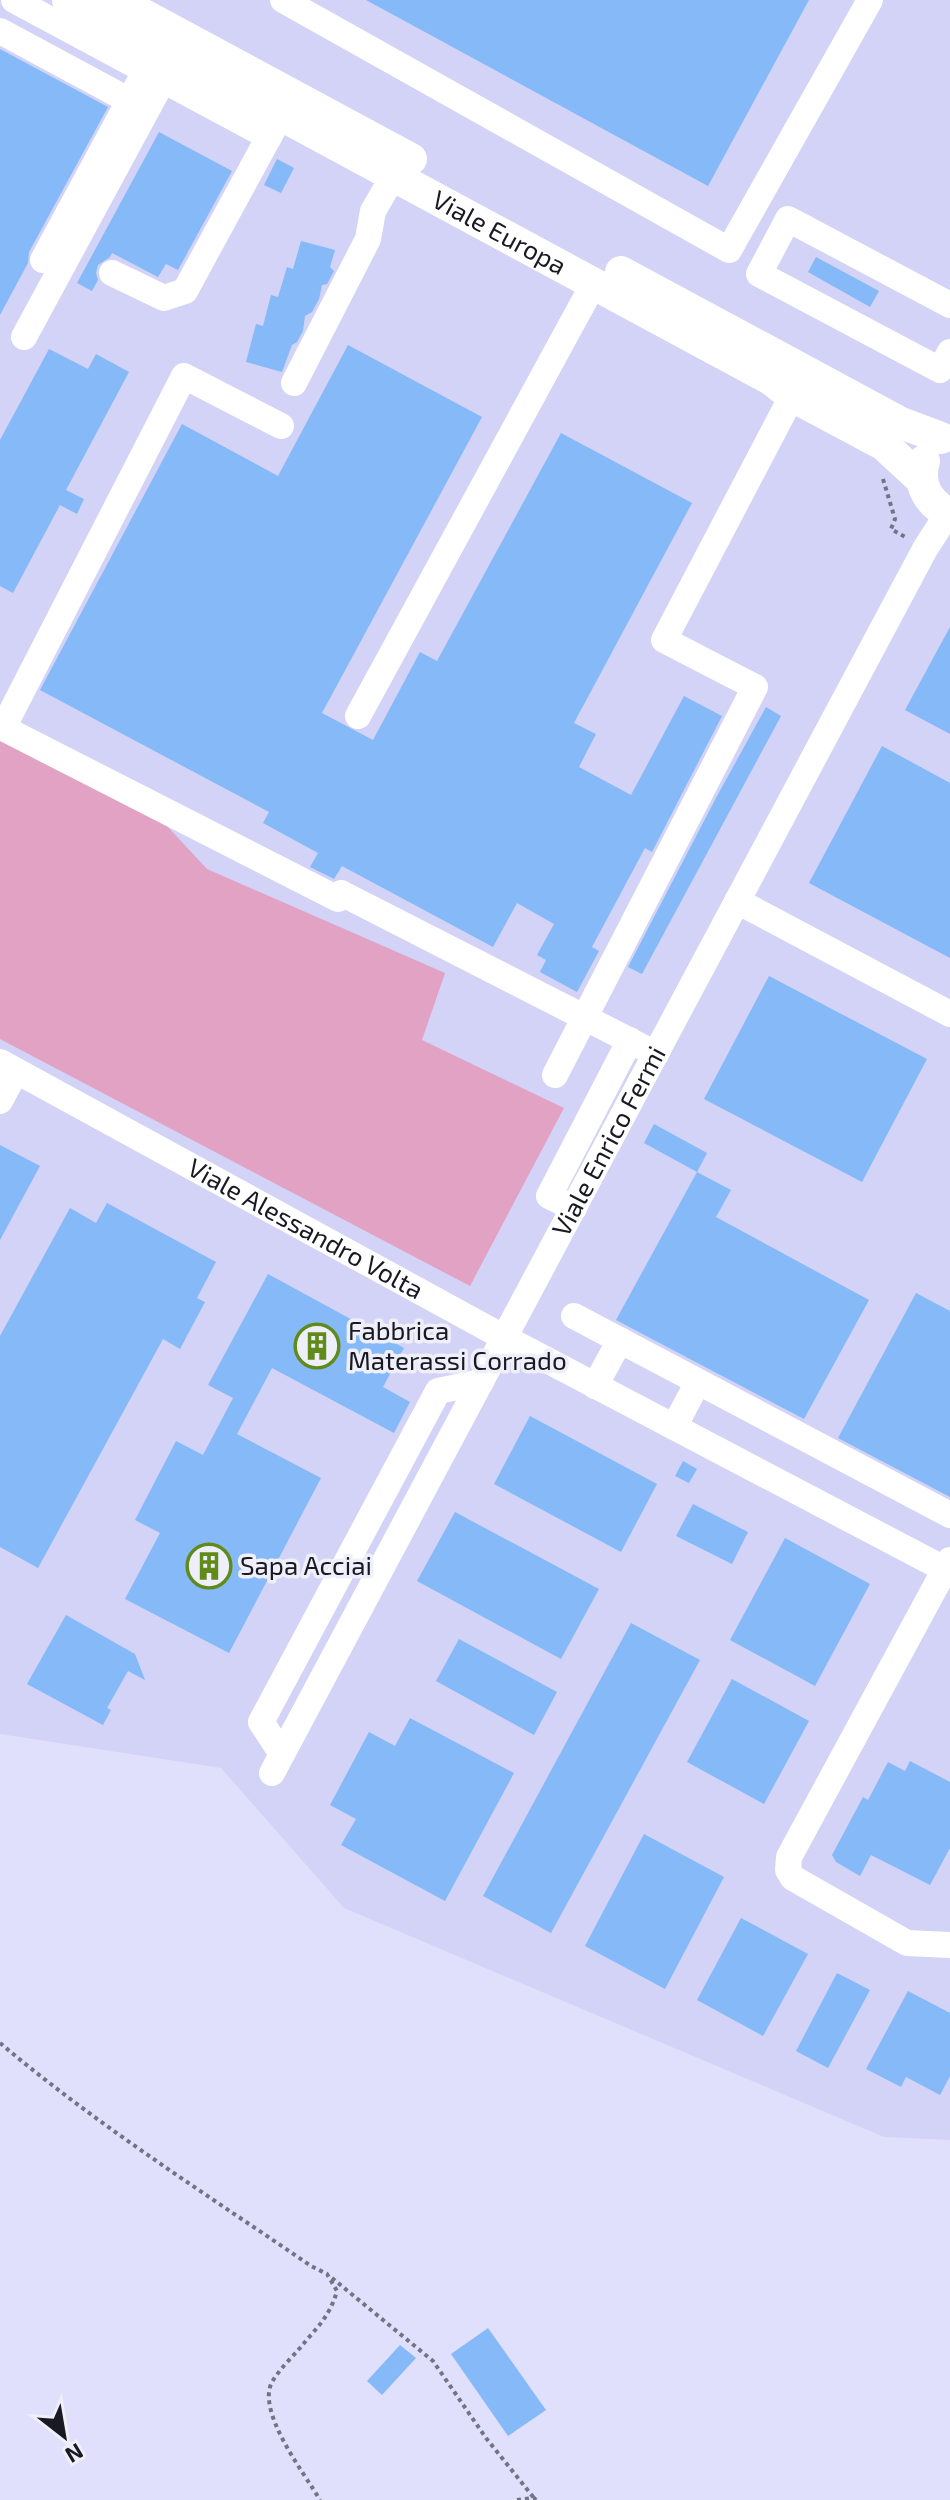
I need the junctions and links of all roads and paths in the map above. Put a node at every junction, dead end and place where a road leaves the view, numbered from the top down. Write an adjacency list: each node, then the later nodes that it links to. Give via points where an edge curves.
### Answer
1 (14, 0): 7 (street)
2 (68, 0): 7 (main road, Viale Europa)
3 (116, 0): 21 (main road, Viale Europa, via 897,421)
4 (283, 0): 5 (street, via 729,250)
5 (870, 0)
6 (0, 31): 8 (street)
7 (167, 68): 8 (street); 9 (main road, Viale Europa); 13 (street)
8 (138, 105): 11 (street); 16 (street)
9 (275, 126): 10 (main road, Viale Europa); 12 (street, via 185,291 164,298)
10 (394, 175): 14 (main road, Viale Europa); 18 (street, via 373,211 368,239)
11 (43, 260)
12 (112, 273)
13 (71, 278)
14 (594, 283): 19 (main road, Viale Europa); 26 (street)
15 (950, 305): 17 (street, via 788,219 759,274 940,370)
16 (24, 337)
17 (950, 352)
18 (294, 383)
19 (792, 396): 23 (main road, Viale Europa, via 884,445); 29 (street, via 664,640 755,687)
20 (281, 426): 29 (street, via 184,376 3,728 338,899 341,893)
21 (946, 436): 23 (main road, via 927,453)
22 (881, 474): 25 (path, via 895,519 891,529)
23 (922, 480): 24 (main road, Viale Europa, via 935,506)
24 (949, 513): 25 (street, Viale Enrico Fermi)
25 (925, 549): 27 (street, Viale Enrico Fermi)
26 (358, 716)
27 (737, 901): 28 (street); 31 (street, Viale Enrico Fermi)
28 (950, 1014)
29 (585, 1017): 30 (street); 33 (street)
30 (630, 1040): 31 (street); 35 (street, via 549,1196)
31 (656, 1054): 35 (street, Viale Enrico Fermi)
32 (8, 1067): 34 (street); 37 (street, Viale Alessandro Volta)
33 (555, 1075)
34 (0, 1101)
35 (574, 1208): 37 (street, Viale Enrico Fermi)
36 (574, 1316): 38 (street)
37 (505, 1338): 40 (street, Viale Alessandro Volta); 44 (street, Viale Enrico Fermi)
38 (620, 1340): 39 (street); 40 (street)
39 (698, 1382): 41 (street); 42 (street)
40 (595, 1386): 41 (street, Viale Alessandro Volta)
41 (674, 1427): 43 (street, Viale Alessandro Volta)
42 (950, 1515)
43 (948, 1567): 45 (street, via 789,1857 788,1870 793,1878 907,1943)
44 (277, 1763)
45 (950, 1945)
46 (0, 2043): 47 (path, via 98,2119)
47 (327, 2274): 48 (path, via 433,2361); 49 (path, via 337,2291 332,2306 324,2323 271,2384 268,2403)
48 (535, 2499): 50 (path)
49 (320, 2500)
50 (517, 2500)

